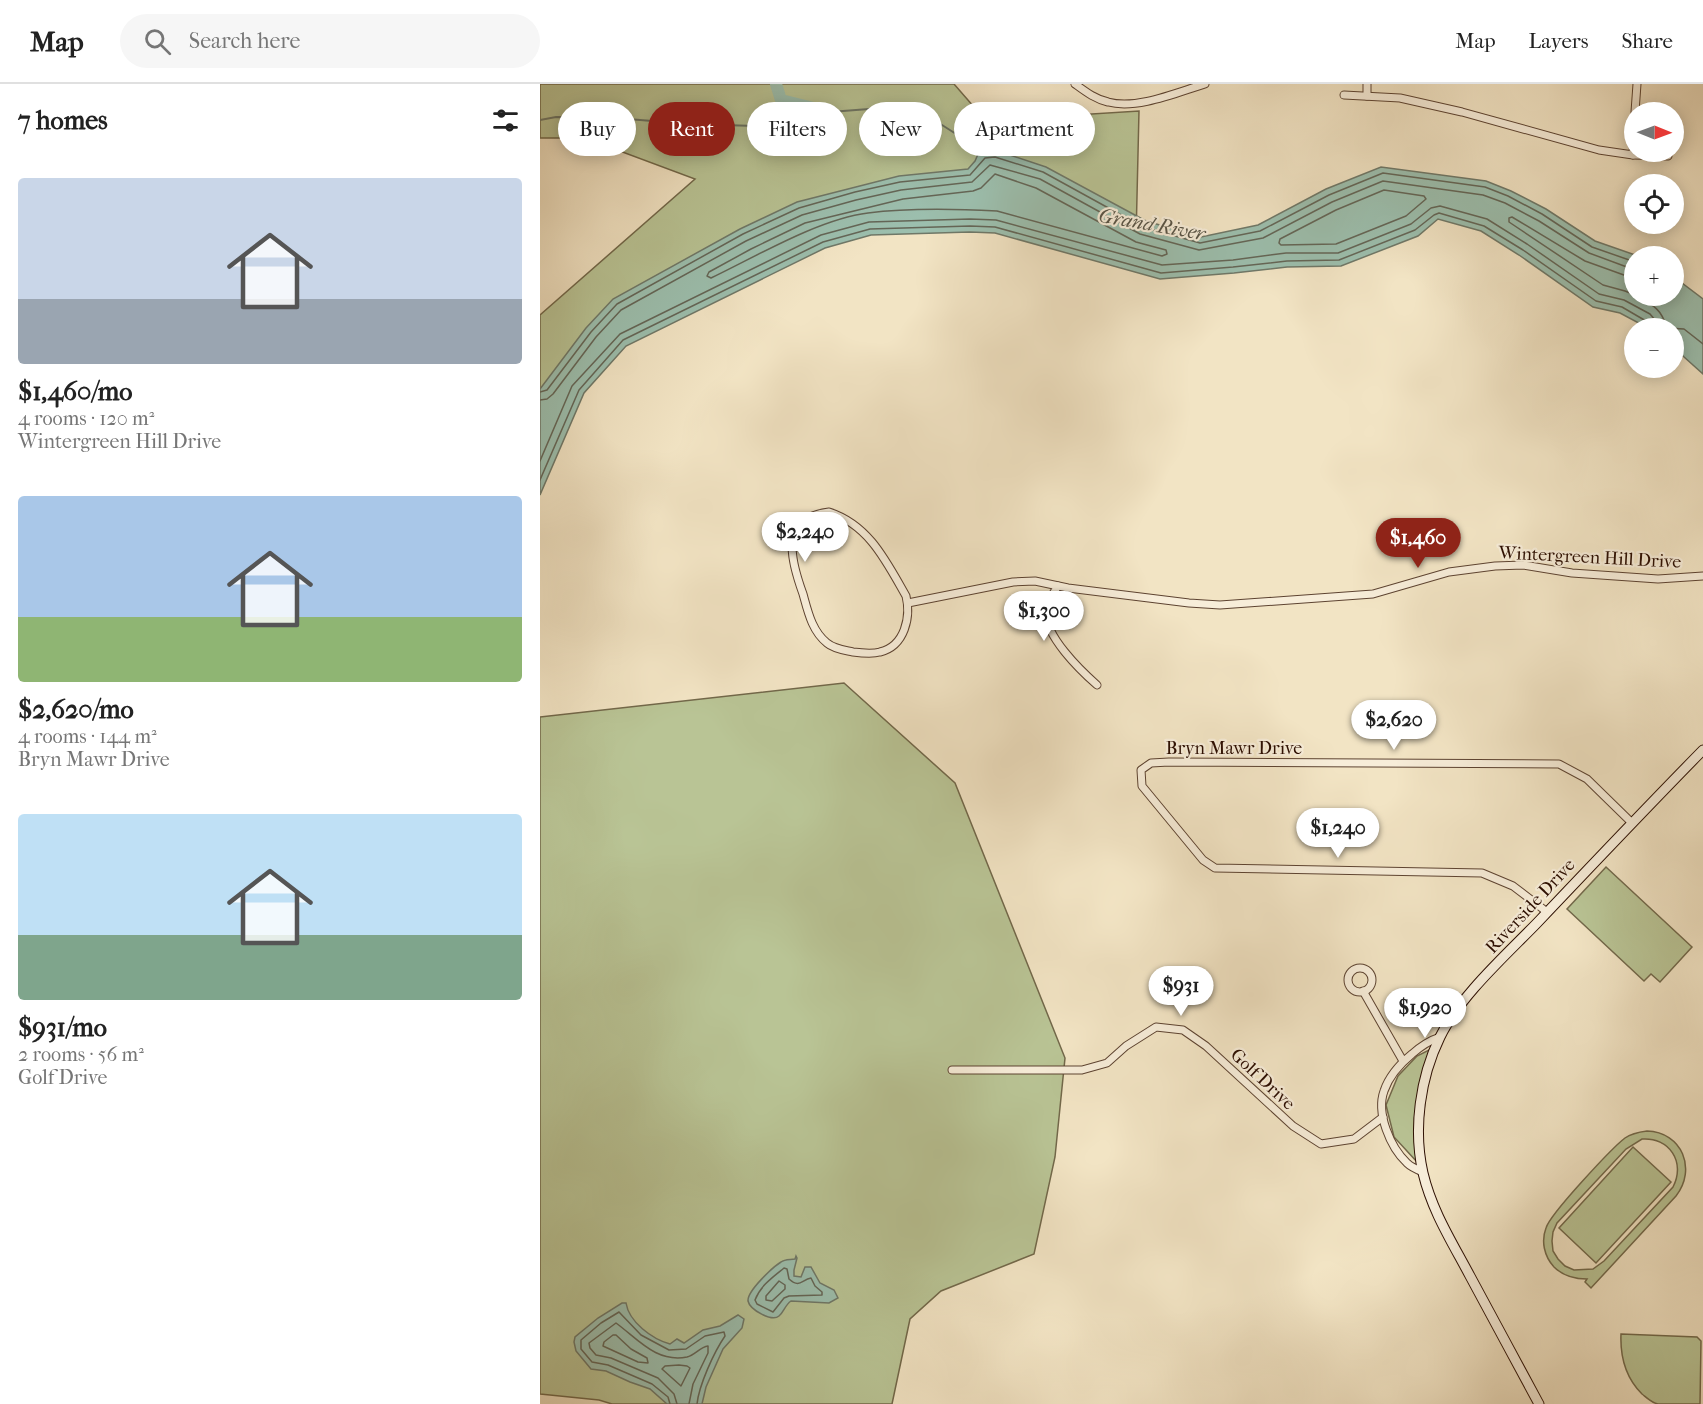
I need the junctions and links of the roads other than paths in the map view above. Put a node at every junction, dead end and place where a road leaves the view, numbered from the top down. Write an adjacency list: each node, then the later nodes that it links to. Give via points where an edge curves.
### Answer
1 (1075, 84): 2 (street, via 1092,96 1125,104)
2 (1205, 84)
3 (1367, 84): 6 (street)
4 (1637, 84): 7 (street)
5 (1344, 95): 6 (street)
6 (1366, 96): 8 (street, via 1462,112)
7 (1636, 102)
8 (1624, 154)
9 (1703, 576): 10 (street, Wintergreen Hill Drive, via 1658,579 1523,565 1495,566 1449,572 1373,594 1220,605)
10 (1059, 586): 11 (street, Wintergreen Hill Drive, via 1013,582); 12 (street, via 1048,602 1048,625 1081,672)
11 (908, 603): 11 (street, via 904,633 881,652 849,651 828,644 813,625 793,565 796,530 805,520 829,512 856,525 873,542)
12 (1097, 685)
13 (1703, 750): 14 (main road, Riverside Drive)
14 (1631, 822): 15 (main road, Riverside Drive); 15 (street, Bryn Mawr Drive, via 1587,779 1559,764 1169,762 1150,763 1141,770 1142,786 1203,860 1215,868 1482,873 1513,886)
15 (1547, 912): 17 (main road, Riverside Drive, via 1452,1016)
16 (1363, 991): 18 (street)
17 (1440, 1037): 18 (street, via 1428,1041); 21 (main road, Riverside Drive, via 1425,1078 1418,1132)
18 (1403, 1061): 20 (street, via 1384,1092)
19 (952, 1070): 20 (street, Golf Drive, via 1083,1070 1107,1063 1156,1027 1183,1030 1206,1046 1293,1126 1322,1144 1354,1139)
20 (1383, 1117): 21 (street, via 1399,1153 1408,1164)
21 (1423, 1172): 22 (main road, Riverside Drive, via 1446,1234)
22 (1539, 1404)

